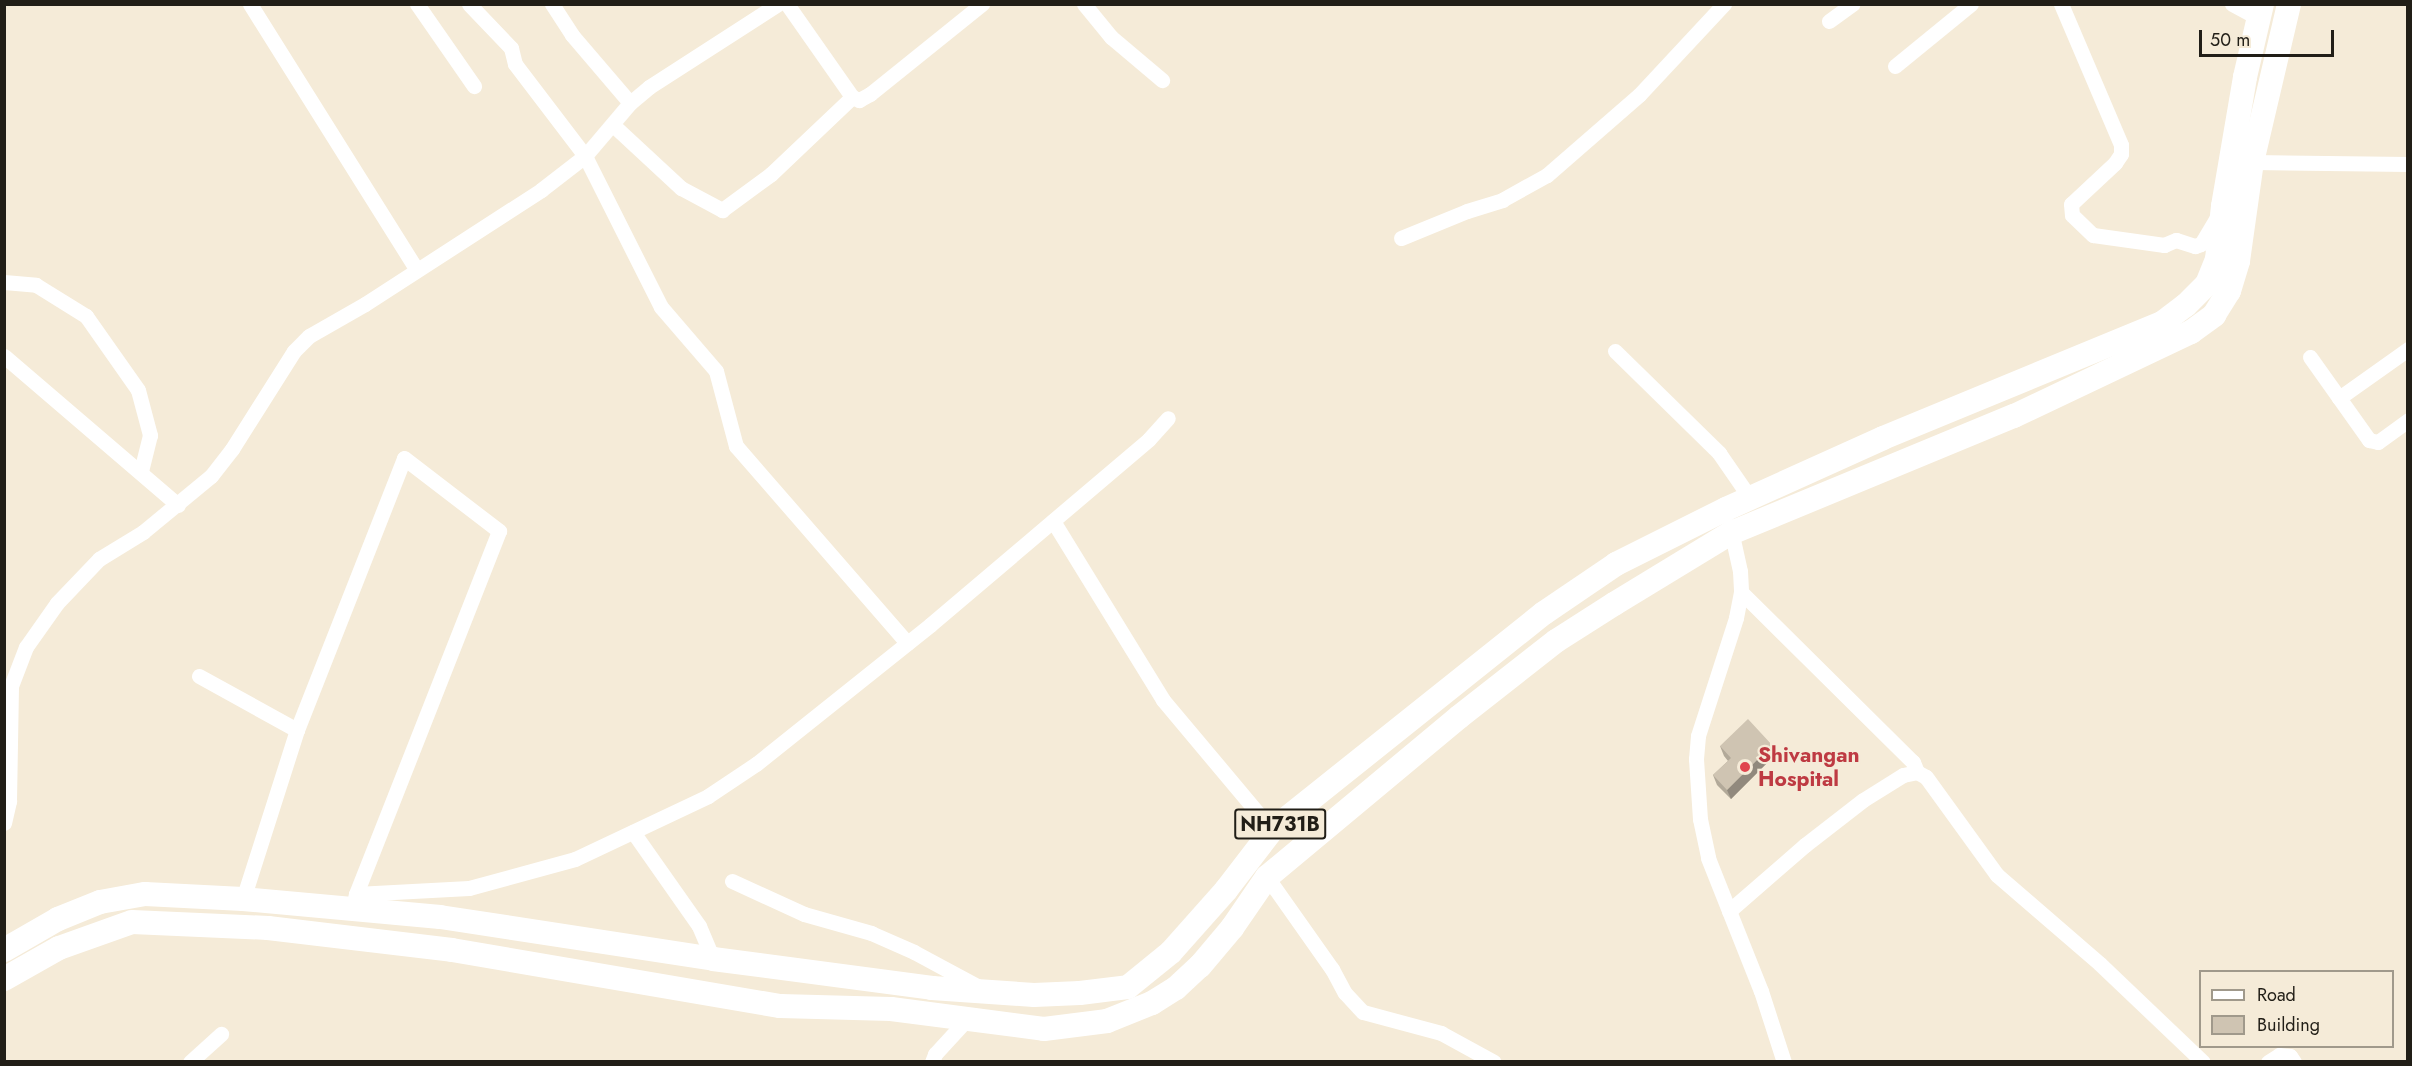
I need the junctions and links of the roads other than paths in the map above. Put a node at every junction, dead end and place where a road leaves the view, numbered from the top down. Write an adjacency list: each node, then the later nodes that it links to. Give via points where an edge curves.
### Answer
1 (250, 4): 28 (street)
2 (417, 4): 19 (street)
3 (470, 4): 23 (street, via 511,48 515,64)
4 (552, 4): 21 (street, via 572,35)
5 (778, 4): 21 (street)
6 (787, 4): 20 (street)
7 (982, 4): 20 (street, via 870,94 859,100)
8 (1084, 4): 18 (street, via 1111,37)
9 (1724, 4): 27 (street, via 1639,95 1547,175 1502,200)
10 (1852, 4): 16 (street)
11 (1971, 4): 17 (street)
12 (2061, 4): 26 (street, via 2121,145 2115,164 2071,204 2072,215 2088,232 2098,236 2164,245 2176,240 2195,246 2207,237)
13 (2232, 4): 15 (street)
14 (2289, 4): 24 (highway)
15 (2260, 11): 26 (highway, NH731B)
16 (1829, 21)
17 (1895, 66)
18 (1162, 80)
19 (474, 86)
20 (852, 97): 22 (street, via 771,174 722,210 681,188)
21 (630, 103): 22 (street)
22 (613, 124): 23 (street)
23 (585, 156): 28 (street, via 541,190); 44 (street, via 661,306 716,372 736,446)
24 (2252, 162): 25 (street); 42 (highway, via 2238,261 2229,291 2214,315 2191,332 2014,416)
25 (2408, 164)
26 (2223, 206): 38 (highway, NH731B, via 2217,259 2207,284 2162,323 1883,438)
27 (1401, 238)
28 (417, 270): 39 (street, via 309,336 294,351 232,449 211,476)
29 (4, 282): 37 (street, via 36,285 86,316 138,390 150,435)
30 (2408, 349): 34 (street)
31 (1616, 351): 38 (street, via 1719,453)
32 (4, 356): 37 (street)
33 (2310, 357): 34 (street)
34 (2339, 398): 36 (street, via 2373,442)
35 (1168, 418): 41 (street)
36 (2408, 420)
37 (141, 472): 39 (street)
38 (1750, 498): 40 (highway, NH731B)
39 (178, 505): 48 (street, via 99,559 57,603 27,647 11,686 9,801)
40 (1726, 509): 42 (street); 49 (highway, NH731B, via 1616,564 1544,613)
41 (1053, 521): 44 (street); 49 (street, via 1163,700)
42 (1731, 533): 43 (street); 51 (highway, via 1556,641)
43 (1741, 592): 47 (street, via 1913,762); 55 (street, via 1698,736 1695,759 1708,858)
44 (907, 643): 50 (street, via 756,764 708,796)
45 (199, 676): 46 (street)
46 (297, 730): 53 (street); 54 (street, via 404,458 499,531)
47 (1917, 772): 55 (street, via 1903,774 1863,800); 67 (street, via 1926,777 2004,882 2100,964)
48 (4, 823)
49 (1272, 830): 59 (highway, NH731B, via 1171,952 1128,987 1080,993)
50 (633, 832): 54 (street, via 575,860 469,888); 57 (street, via 699,926)
51 (1267, 877): 60 (highway, via 1200,966 1152,1003 1107,1021 1044,1029); 65 (street, via 1345,993 1363,1012 1441,1033)
52 (732, 881): 59 (street, via 804,914 870,933 914,952)
53 (243, 899): 54 (highway, NH731B); 56 (highway, NH731B, via 145,894 100,902 58,919)
54 (354, 902): 57 (highway, NH731B)
55 (1729, 911): 66 (street)
56 (4, 950)
57 (713, 959): 59 (highway, NH731B)
58 (4, 979): 60 (highway, via 59,948 132,922 143,922 268,928 452,950 780,1006 891,1009)
59 (991, 993)
60 (969, 1017): 62 (street)
61 (221, 1034): 63 (street)
62 (933, 1058): 64 (street)
63 (190, 1062)
64 (918, 1062)
65 (1494, 1062)
66 (1784, 1062)
67 (2203, 1062)
68 (2268, 1062): 69 (street, via 2279,1055 2290,1056)
69 (2294, 1062)

